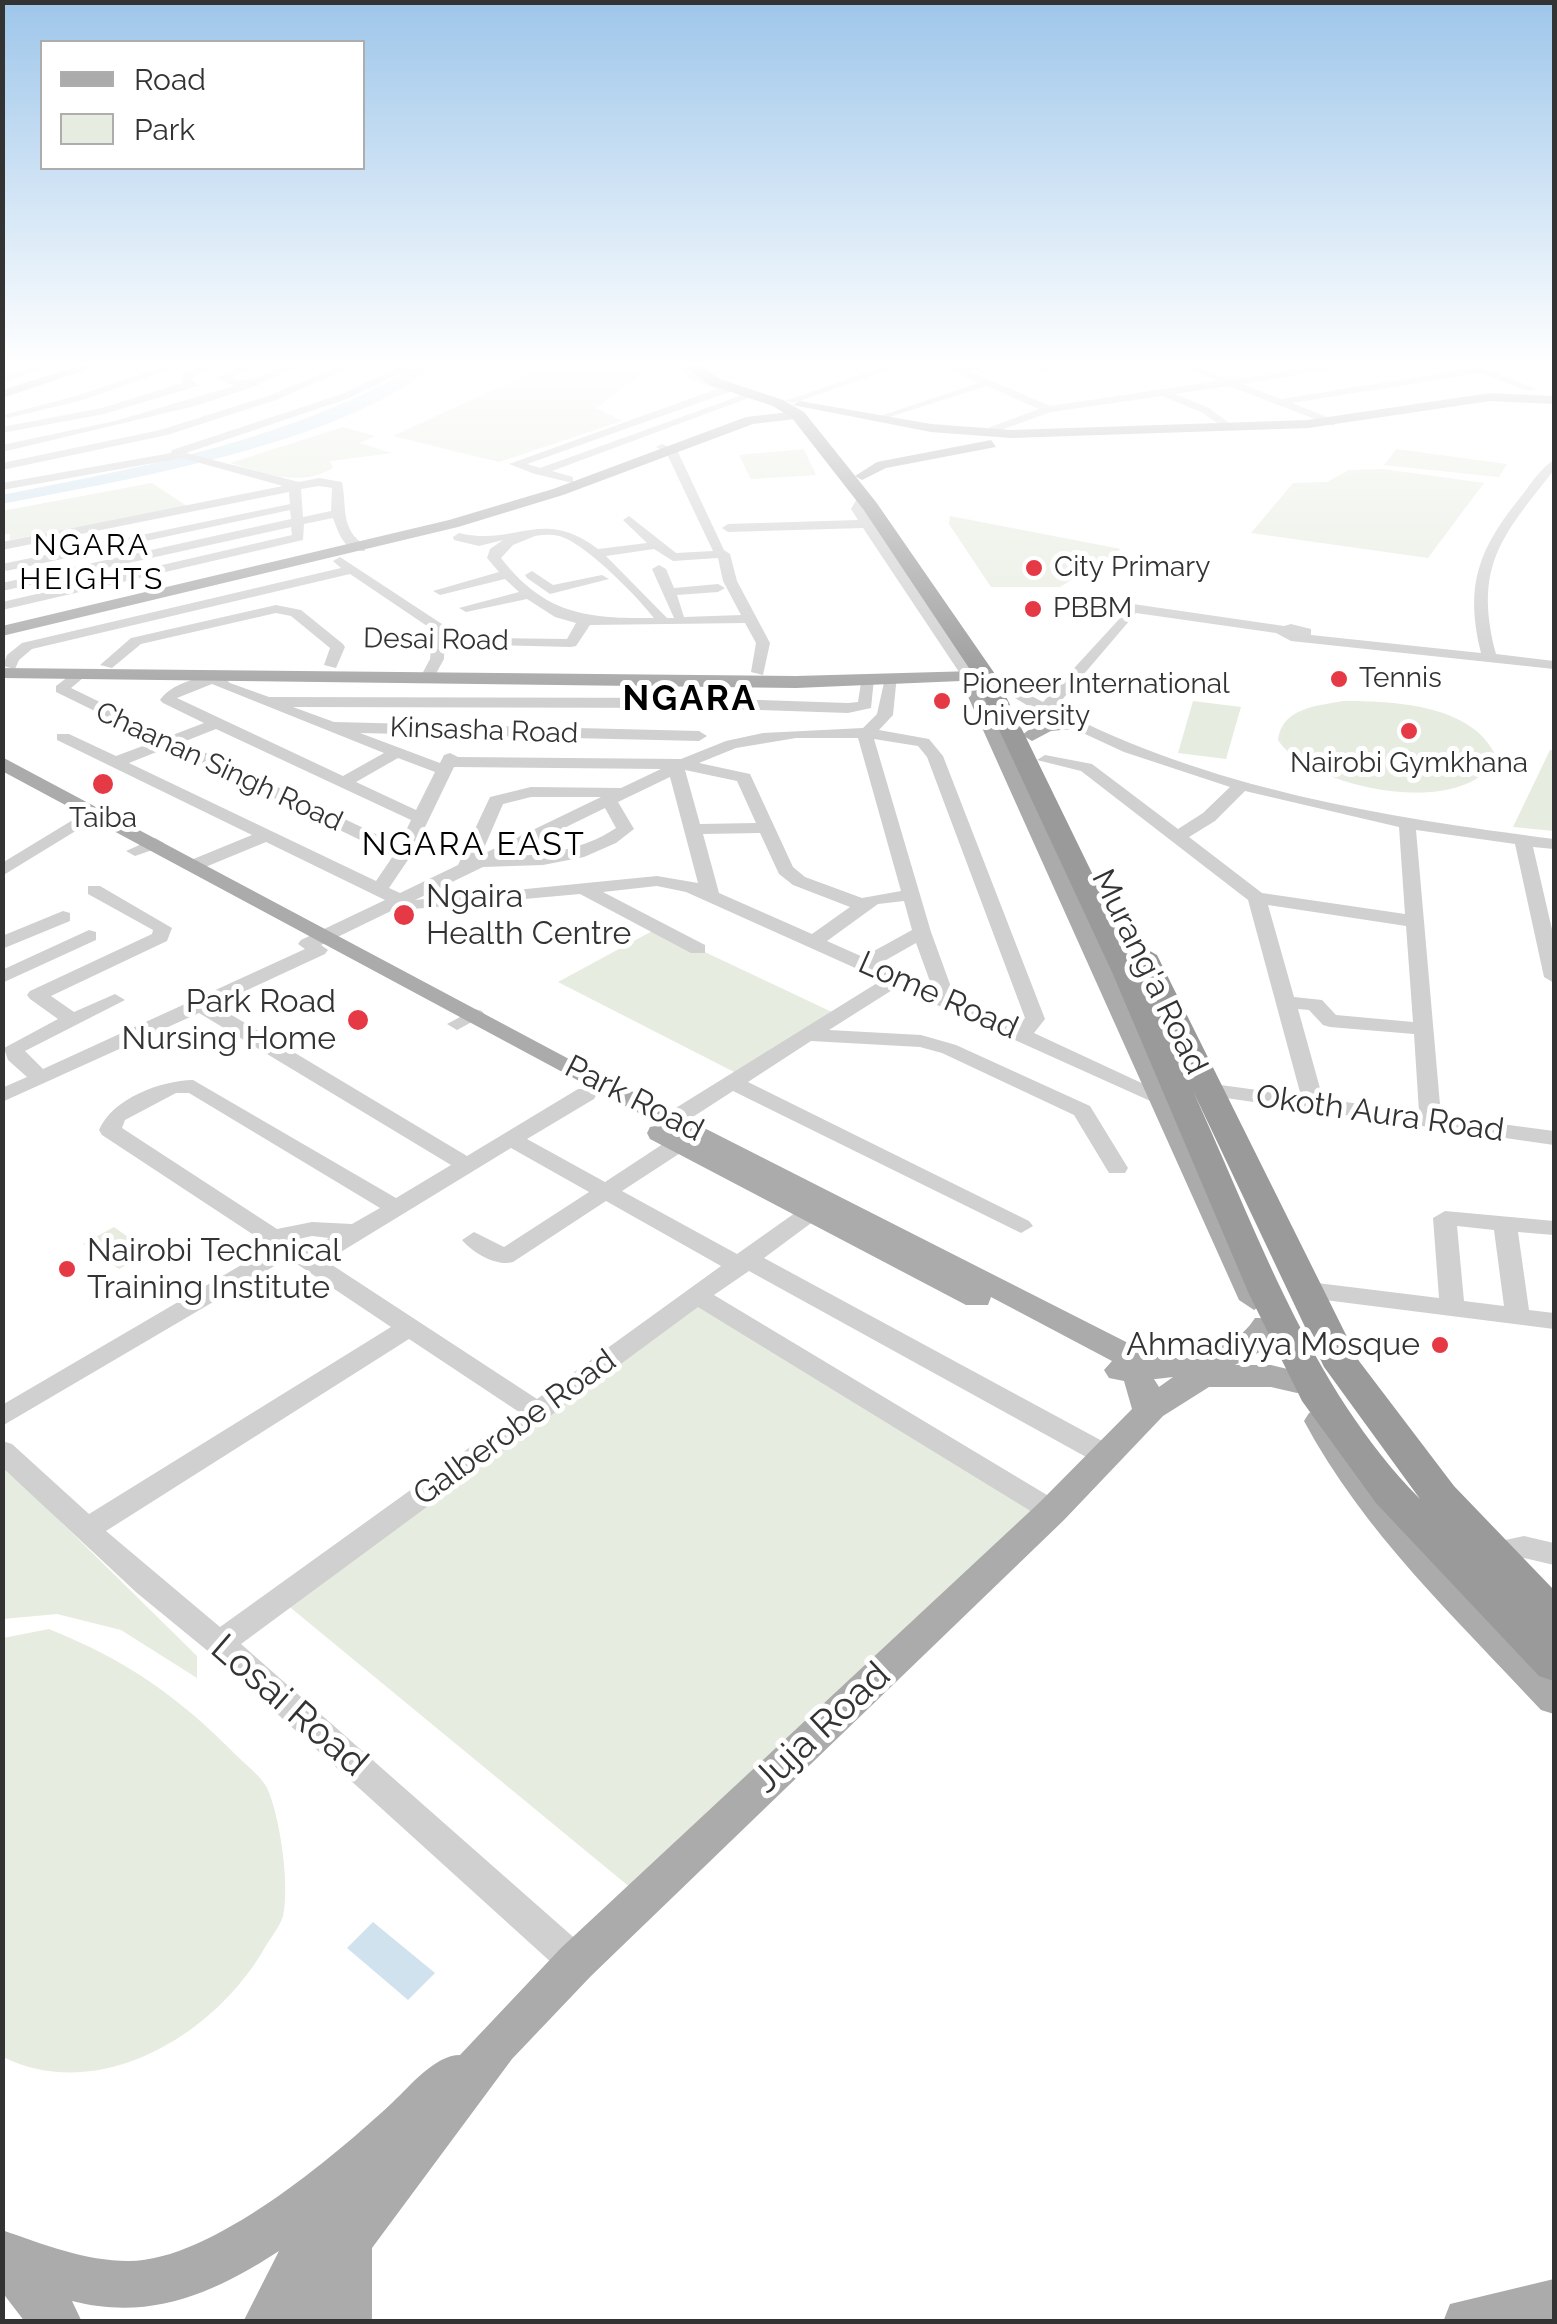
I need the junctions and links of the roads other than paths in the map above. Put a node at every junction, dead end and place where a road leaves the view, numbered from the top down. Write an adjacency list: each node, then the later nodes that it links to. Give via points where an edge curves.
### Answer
1 (81, 471): 12 (street)
2 (86, 471): 12 (street)
3 (242, 471): 14 (street)
4 (595, 471): 13 (main road)
5 (608, 471): 30 (main road)
6 (678, 471): 28 (street)
7 (851, 471): 16 (highway, Murang'a Road)
8 (882, 471): 16 (main road)
9 (921, 471): 16 (main road)
10 (1548, 471): 52 (street, via 1482,562)
11 (539, 472): 13 (street)
12 (48, 478): 15 (street)
13 (569, 480): 30 (main road)
14 (295, 486): 17 (street); 18 (street, via 338,485); 27 (street)
15 (2, 487)
16 (869, 490): 21 (street); 62 (street, Murang'a Road); 74 (highway, Murang'a Road, via 946,588); 175 (highway, Murang'a Road, via 991,686)
17 (296, 513): 18 (street); 31 (street); 37 (street); 44 (street, via 298,537 288,542)
18 (337, 514): 30 (street)
19 (565, 520): 24 (street)
20 (629, 520): 26 (street)
21 (728, 528)
22 (578, 530): 29 (street)
23 (459, 537): 24 (street)
24 (513, 537): 29 (street, via 562,532); 33 (street, via 494,558)
25 (562, 543): 34 (street, via 510,553)
26 (658, 544): 29 (street); 38 (street, via 674,556 724,554)
27 (3, 546): 31 (street)
28 (718, 549)
29 (598, 553): 35 (street); 43 (street)
30 (345, 555): 39 (main road); 39 (main road); 57 (street, via 28,646); 59 (street, via 440,629)
31 (6, 567): 37 (street)
32 (659, 570): 42 (street)
33 (512, 577): 34 (street); 40 (street); 41 (street)
34 (535, 577): 36 (street, via 550,590)
35 (634, 577)
36 (602, 580)
37 (9, 585)
38 (724, 585): 42 (street); 47 (street)
39 (178, 588): 49 (main road)
40 (440, 591)
41 (545, 598): 45 (street); 46 (street, via 609,588); 50 (street)
42 (674, 603): 43 (street)
43 (652, 604): 48 (street)
44 (2, 606)
45 (466, 608)
46 (636, 610)
47 (749, 619): 48 (street); 60 (street, via 763,643)
48 (657, 623): 50 (street)
49 (2, 628)
50 (585, 628): 51 (street); 53 (street)
51 (493, 640)
52 (1489, 658): 55 (street); 74 (street, via 1300,638 1284,630 1132,608)
53 (565, 662)
54 (107, 665): 56 (street, via 136,641 276,609 296,613 338,647); 57 (main road, Desai Road); 58 (main road, Desai Road)
55 (1554, 665)
56 (330, 666): 58 (main road, Desai Road); 59 (main road, Desai Road)
57 (5, 669): 61 (main road, Desai Road)
58 (296, 670): 59 (main road, Desai Road); 63 (main road, Desai Road)
59 (431, 672): 60 (main road, Desai Road); 64 (main road, Desai Road)
60 (758, 672): 67 (main road, Desai Road)
61 (82, 673): 63 (main road, Desai Road); 83 (street, Chaanan Singh Road, via 61,690)
62 (968, 674): 65 (main road, Desai Road); 147 (main road, Murang'a Road)
63 (215, 677): 69 (street); 75 (street, via 167,696)
64 (476, 678): 66 (main road, Desai Road); 70 (street)
65 (892, 678): 67 (main road, Desai Road); 80 (street, via 886,714)
66 (591, 679): 68 (main road, Desai Road); 71 (street)
67 (867, 679): 68 (main road, Desai Road); 73 (street, via 866,705)
68 (704, 680): 73 (street)
69 (266, 702): 70 (street); 77 (street)
70 (467, 703): 71 (street); 78 (street)
71 (584, 703): 72 (street); 79 (street)
72 (644, 703): 73 (street); 82 (street)
73 (702, 703): 84 (street)
74 (1035, 723): 76 (street); 76 (main road); 86 (highway, Murang'a Road)
75 (214, 724): 83 (street); 92 (street)
76 (1075, 724): 94 (street)
77 (328, 726): 78 (street, Kinsasha Road); 85 (street)
78 (459, 730): 79 (street, Kinsasha Road); 90 (street)
79 (575, 734): 82 (street, Kinsasha Road); 89 (street)
80 (865, 734): 84 (street, Kinsasha Road); 116 (street); 140 (street, Kinsasha Road, via 923,742 935,756 1031,1006 1035,1019)
81 (63, 736): 87 (street)
82 (638, 737): 84 (street, Kinsasha Road)
83 (166, 742): 87 (street); 107 (street, Chaanan Singh Road)
84 (700, 744): 91 (street)
85 (394, 754): 90 (street); 92 (street)
86 (1045, 760): 103 (street, via 1086,767); 144 (highway, Murang'a Road)
87 (116, 762): 102 (street)
88 (3, 763): 93 (main road, Park Road)
89 (570, 763): 90 (street); 91 (street); 95 (street)
90 (448, 766): 97 (street)
91 (679, 766): 96 (street); 100 (street, via 744,777); 101 (street)
92 (342, 783): 97 (street)
93 (24, 785): 98 (main road, Park Road); 106 (main road, Park Road)
94 (1241, 786): 99 (street); 103 (street)
95 (564, 792): 96 (street); 109 (street, via 496,801)
96 (615, 796): 109 (street); 109 (street, via 625,829 606,844 575,856)
97 (420, 818): 107 (street)
98 (81, 820): 106 (main road, Park Road); 110 (street)
99 (1407, 824): 104 (street); 121 (street)
100 (766, 828): 101 (street); 119 (street, via 790,876)
101 (692, 829): 111 (street)
102 (265, 836): 108 (street); 118 (street)
103 (1177, 836): 117 (street)
104 (1523, 841): 105 (street); 130 (street)
105 (1554, 844)
106 (145, 847): 108 (main road, Park Road); 126 (main road, Park Road)
107 (402, 854): 118 (street)
108 (197, 864): 126 (main road, Park Road)
109 (470, 866): 118 (street, via 398,899)
110 (2, 871)
111 (704, 872): 112 (street); 115 (street)
112 (670, 882): 113 (street, Lome Road); 115 (street, Lome Road)
113 (582, 888): 118 (street, Lome Road); 127 (street)
114 (94, 890): 132 (street, via 162,928 160,937)
115 (710, 894): 124 (street, Lome Road)
116 (913, 895): 119 (street); 122 (street)
117 (1257, 898): 121 (street); 135 (street)
118 (378, 900): 126 (street)
119 (862, 906): 124 (street)
120 (64, 917): 125 (street)
121 (1413, 921): 139 (street)
122 (922, 932): 128 (street); 134 (street)
123 (89, 936): 129 (street)
124 (814, 942): 128 (street, Lome Road)
125 (2, 943)
126 (318, 943): 136 (street); 137 (main road, Park Road)
127 (698, 949)
128 (864, 964): 131 (street, Lome Road)
129 (3, 977): 132 (street)
130 (1554, 977)
131 (896, 979): 134 (street, Lome Road); 141 (street)
132 (37, 995): 138 (street)
133 (115, 1000): 138 (street)
134 (946, 1000): 140 (street, Lome Road)
135 (1284, 1002): 139 (street, via 1315,1004 1330,1021); 148 (street)
136 (199, 1004): 142 (street); 153 (street)
137 (466, 1019): 145 (main road, Park Road); 150 (main road, Park Road)
138 (72, 1020): 142 (street, via 14,1048)
139 (1422, 1029): 149 (street)
140 (1023, 1034): 147 (street, Lome Road)
141 (810, 1035): 143 (street); 154 (street, via 921,1041 949,1049 1082,1110)
142 (41, 1078): 146 (street)
143 (734, 1083): 150 (street); 159 (street)
144 (1206, 1089): 148 (street, Okoth Aura Road); 165 (highway, Murang'a Road)
145 (586, 1094): 150 (main road, Park Road); 152 (street)
146 (2, 1096)
147 (1165, 1099): 170 (main road, Murang'a Road)
148 (1314, 1104): 149 (street, Okoth Aura Road)
149 (1431, 1122): 151 (street, Okoth Aura Road)
150 (677, 1131): 155 (street); 157 (main road, Park Road); 172 (main road, Park Road, via 1123,1354)
151 (1554, 1138)
152 (511, 1139): 153 (street); 155 (street)
153 (466, 1165): 156 (street)
154 (1117, 1168)
155 (606, 1190): 162 (street, via 505,1257); 164 (street)
156 (395, 1206): 161 (street); 163 (street, via 193,1086 172,1087 110,1123 110,1130)
157 (810, 1213): 164 (street, Galberobe Road); 172 (main road, Park Road)
158 (1505, 1222): 160 (street); 167 (street, via 1445,1218); 168 (street)
159 (1021, 1226)
160 (1554, 1228)
161 (354, 1232): 163 (street); 163 (street, via 312,1228)
162 (474, 1240)
163 (293, 1248): 171 (street); 176 (street)
164 (744, 1263): 166 (street, Galberobe Road); 177 (street)
165 (1302, 1289): 167 (street); 181 (highway, Murang'a Road, via 1378,1418)
166 (698, 1296): 174 (street, Galberobe Road); 179 (street)
167 (1452, 1308): 168 (street)
168 (1518, 1316): 169 (street)
169 (1554, 1321)
170 (1266, 1325): 172 (main road, via 1257,1342 1226,1356); 173 (main road, Murang'a Road)
171 (410, 1327): 174 (street); 180 (street)
172 (1126, 1369): 177 (main road, via 1132,1398)
173 (1297, 1382): 175 (main road, Murang'a Road); 177 (main road, Juja Road, via 1210,1376 1176,1390)
174 (538, 1412): 184 (street, Galberobe Road)
175 (1322, 1412): 185 (highway, Murang'a Road, via 1390,1493); 186 (main road, via 1348,1472 1376,1510)
176 (2, 1417)
177 (1128, 1434): 179 (main road, Juja Road)
178 (2, 1451): 180 (street, Losai Road)
179 (1052, 1511): 187 (main road, Juja Road)
180 (87, 1529): 184 (street, Losai Road)
181 (1492, 1553): 182 (street, via 1524,1548); 183 (highway, Murang'a Road)
182 (1554, 1554)
183 (1554, 1616)
184 (220, 1643): 187 (street, Losai Road)
185 (1554, 1663)
186 (1554, 1699)
187 (576, 1962): 188 (main road, Juja Road)
188 (496, 2044): 189 (main road, Juja Road); 190 (main road, Juja Road)
189 (375, 2150): 191 (main road, via 227,2256 179,2278 135,2286 91,2282); 194 (main road, Juja Road, via 326,2212)
190 (352, 2233): 195 (main road, Juja Road); 196 (main road)
191 (4, 2254): 193 (main road)
192 (1554, 2304): 197 (main road)
193 (57, 2322)
194 (268, 2322)
195 (310, 2322)
196 (347, 2322)
197 (1468, 2322)

